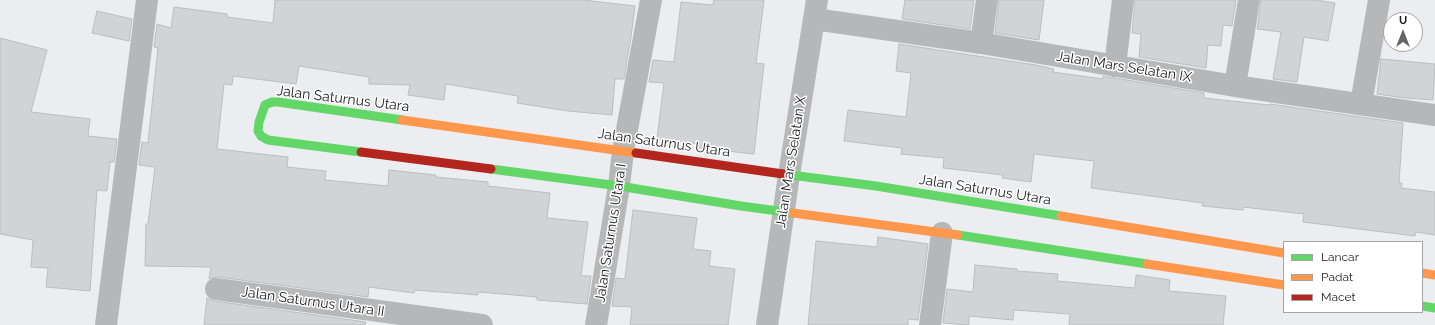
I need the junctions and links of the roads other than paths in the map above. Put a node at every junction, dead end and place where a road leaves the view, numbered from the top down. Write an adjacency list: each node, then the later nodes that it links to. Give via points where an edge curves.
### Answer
1 (147, 0): 25 (street)
2 (651, 0): 13 (street, Jalan Saturnus Utara I)
3 (987, 0): 8 (street)
4 (1123, 0): 9 (street)
5 (1249, 0): 10 (street)
6 (1379, 0): 11 (street)
7 (815, 10): 8 (street, Jalan Mars Selatan IX); 14 (street, Jalan Mars Selatan X)
8 (981, 43): 9 (street, Jalan Mars Selatan IX)
9 (1115, 66): 10 (street, Jalan Mars Selatan IX)
10 (1235, 86): 11 (street, Jalan Mars Selatan IX)
11 (1361, 104): 12 (street, Jalan Mars Selatan IX)
12 (1435, 115)
13 (623, 150): 14 (street, Jalan Saturnus Utara); 15 (street, Jalan Saturnus Utara I); 15 (street, Jalan Saturnus Utara, via 278,102 265,105 258,131 268,140)
14 (789, 175): 16 (street, Jalan Mars Selatan X); 18 (street, Jalan Saturnus Utara, via 876,186)
15 (619, 186): 16 (street, Jalan Saturnus Utara); 27 (street, Jalan Saturnus Utara I)
16 (784, 212): 17 (street, Jalan Saturnus Utara); 28 (street, Jalan Mars Selatan X)
17 (942, 234): 21 (street, Jalan Saturnus Utara); 29 (street)
18 (1283, 253)
19 (1423, 273): 20 (street)
20 (1435, 275)
21 (1283, 285)
22 (216, 289): 26 (street, Jalan Saturnus Utara II)
23 (1423, 306): 24 (street)
24 (1435, 308)
25 (106, 325)
26 (482, 325)
27 (596, 325)
28 (767, 325)
29 (930, 325)

